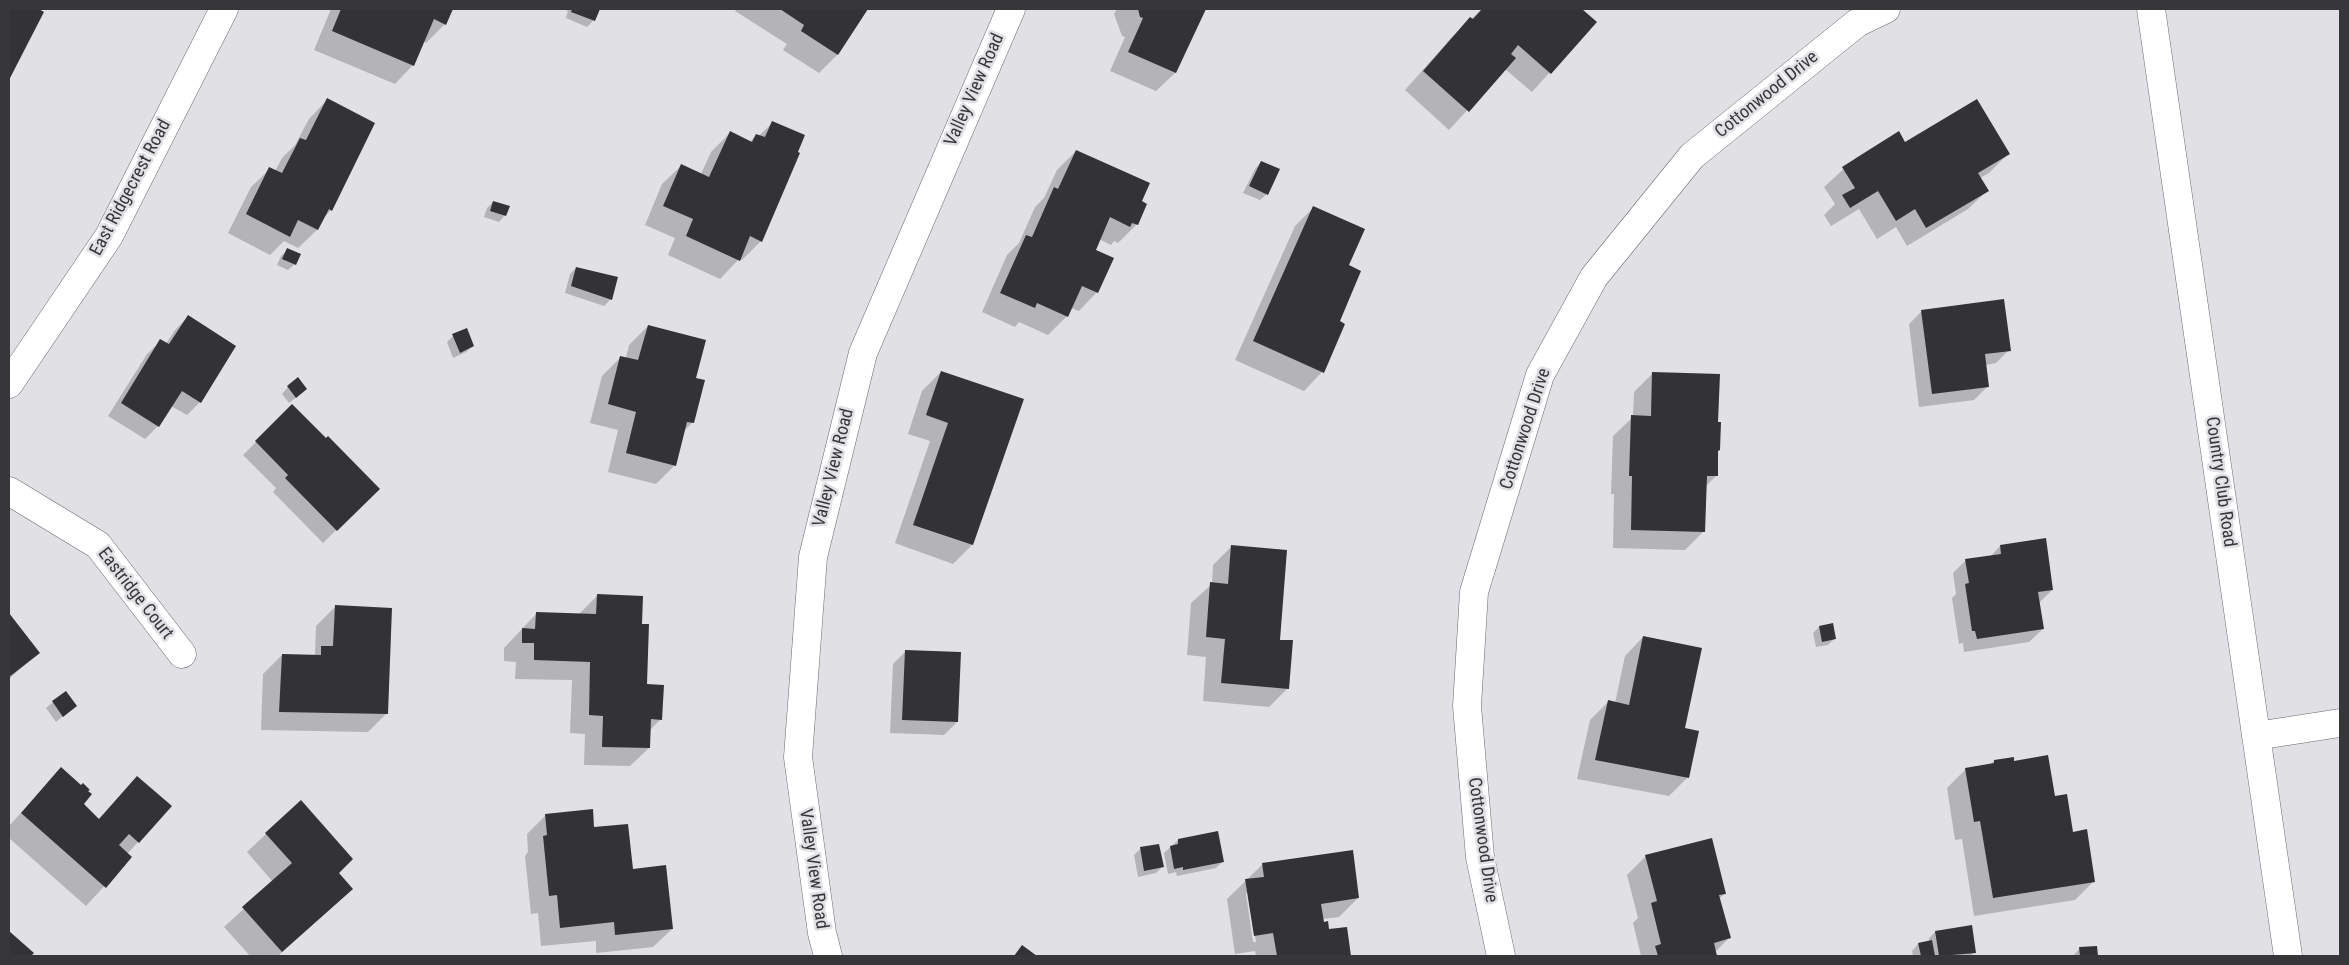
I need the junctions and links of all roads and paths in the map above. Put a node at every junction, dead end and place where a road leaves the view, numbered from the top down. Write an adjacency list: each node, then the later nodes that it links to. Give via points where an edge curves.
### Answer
1 (224, 9): 5 (street, East Ridgecrest Road, via 109,236)
2 (1011, 9): 10 (street, Valley View Road, via 863,353 812,557 798,757 822,933)
3 (1886, 9): 11 (street, Cottonwood Drive, via 1858,22 1692,156 1594,277 1540,375 1474,592 1467,706 1480,857)
4 (2151, 9): 9 (street, Country Club Road)
5 (9, 384)
6 (9, 490): 7 (street, Eastridge Court, via 98,545)
7 (182, 654)
8 (2340, 723): 9 (street)
9 (2256, 736): 12 (street, Country Club Road)
10 (828, 956)
11 (1501, 956)
12 (2288, 956)

